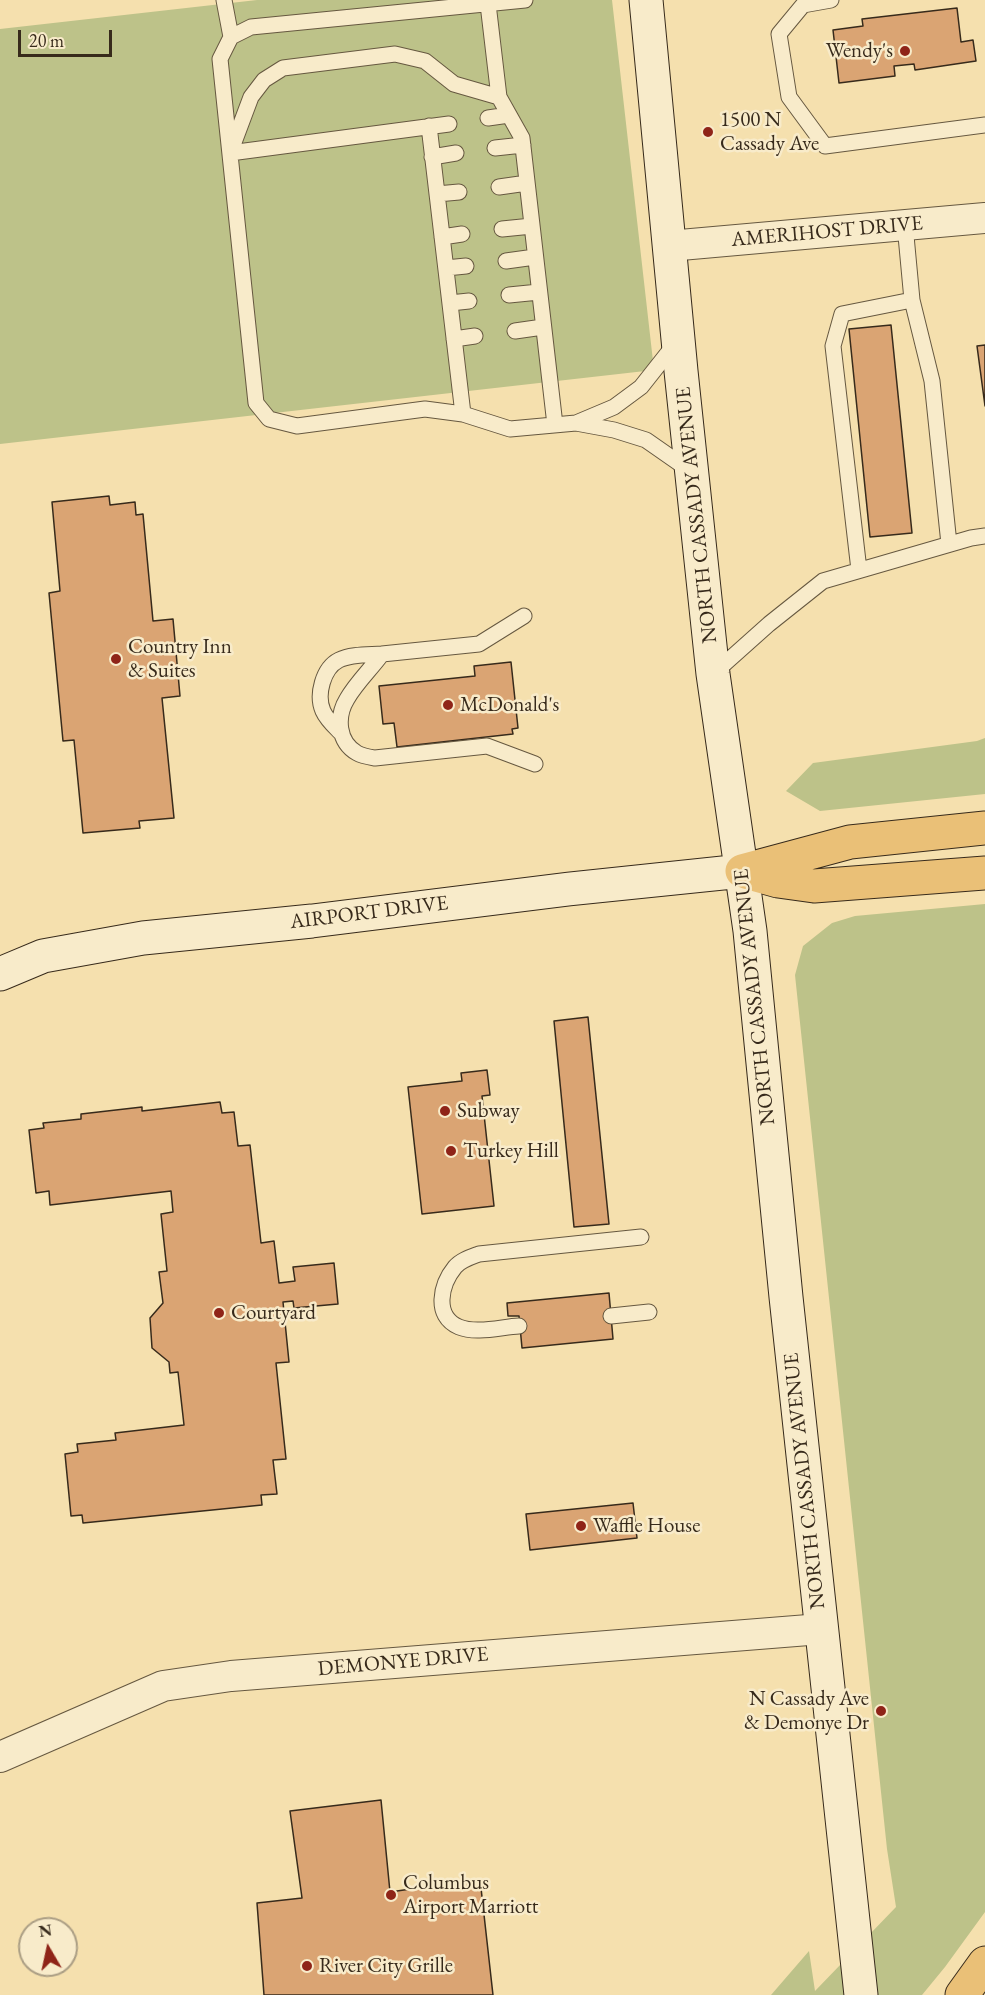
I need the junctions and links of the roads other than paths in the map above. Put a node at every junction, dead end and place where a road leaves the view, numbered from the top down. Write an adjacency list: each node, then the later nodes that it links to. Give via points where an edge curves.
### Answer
1 (224, 0): 6 (lane)
2 (525, 0): 5 (lane)
3 (646, 0): 28 (main road, NORTH CASSADY AVENUE)
4 (831, 0): 11 (lane, via 802,5 779,34 789,97 825,146)
5 (488, 4): 6 (lane, via 251,27); 7 (lane)
6 (231, 37): 15 (lane, via 220,59)
7 (500, 97): 8 (lane); 15 (lane, via 454,84 425,61 395,54 283,68 264,80 251,97)
8 (509, 115): 9 (lane); 13 (lane)
9 (488, 118)
10 (449, 124): 12 (lane)
11 (985, 125)
12 (429, 126): 15 (lane); 17 (lane)
13 (523, 145): 14 (lane); 18 (lane)
14 (495, 148)
15 (230, 153): 43 (lane, via 256,403 269,419 297,426 425,409)
16 (456, 153): 17 (lane)
17 (432, 157): 21 (lane)
18 (527, 183): 19 (lane); 24 (lane)
19 (499, 187)
20 (459, 192): 21 (lane)
21 (437, 194): 27 (lane)
22 (985, 219): 23 (street, AMERIHOST DRIVE)
23 (905, 225): 28 (street, AMERIHOST DRIVE); 36 (lane)
24 (532, 226): 25 (lane); 29 (lane)
25 (502, 229)
26 (462, 234): 27 (lane)
27 (442, 237): 32 (lane)
28 (669, 246): 42 (main road, NORTH CASSADY AVENUE)
29 (535, 257): 30 (lane); 33 (lane)
30 (506, 261)
31 (466, 266): 32 (lane)
32 (446, 268): 37 (lane)
33 (539, 292): 34 (lane); 38 (lane)
34 (509, 295)
35 (469, 300): 37 (lane)
36 (912, 300): 48 (lane, via 932,381); 49 (lane, via 842,314 833,346)
37 (450, 303): 41 (lane)
38 (543, 327): 39 (lane); 45 (lane)
39 (515, 331)
40 (475, 336): 41 (lane)
41 (454, 339): 43 (lane)
42 (678, 339): 44 (lane, via 641,387 614,407); 46 (main road, NORTH CASSADY AVENUE)
43 (463, 414): 45 (lane, via 510,429)
44 (576, 423): 45 (lane); 46 (lane, via 646,440)
45 (555, 425)
46 (692, 472): 52 (main road, NORTH CASSADY AVENUE)
47 (985, 536): 48 (lane)
48 (949, 544): 49 (lane)
49 (859, 570): 52 (lane, via 823,581)
50 (524, 616): 51 (lane, via 478,644)
51 (382, 654): 53 (lane, via 346,700 340,719); 53 (lane, via 340,659 324,678 321,708)
52 (713, 674): 56 (main road, NORTH CASSADY AVENUE)
53 (341, 733): 54 (lane, via 346,745 358,754 375,758 486,746)
54 (535, 764)
55 (985, 828): 56 (highway, via 850,842)
56 (742, 871): 57 (highway, via 814,886); 58 (main road, AIRPORT DRIVE, via 143,938 43,956); 63 (main road, NORTH CASSADY AVENUE)
57 (985, 873)
58 (0, 974)
59 (641, 1237): 62 (lane, via 480,1254 456,1266 443,1288 445,1315 458,1326 476,1329)
60 (649, 1312): 61 (lane)
61 (611, 1316)
62 (519, 1326)
63 (821, 1629): 64 (street, DEMONYE DRIVE, via 231,1676 163,1686); 66 (main road, NORTH CASSADY AVENUE)
64 (0, 1757)
65 (985, 1963): 67 (highway)
66 (861, 1995)
67 (962, 1995)

